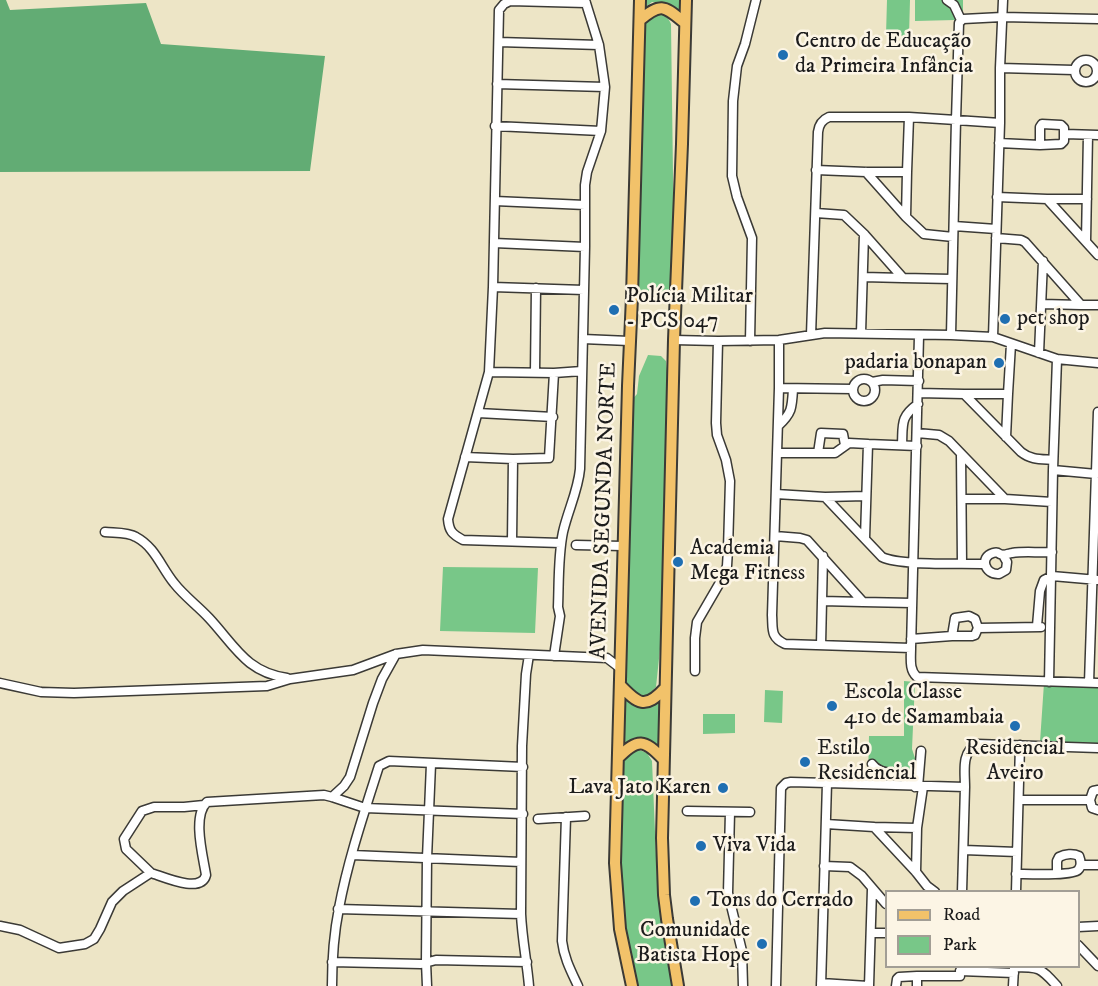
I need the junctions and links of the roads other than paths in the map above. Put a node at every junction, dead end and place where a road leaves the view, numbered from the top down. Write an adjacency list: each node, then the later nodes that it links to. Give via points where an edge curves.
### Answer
1 (640, 0): 9 (main road, AVENIDA SEGUNDA NORTE)
2 (686, 0): 11 (main road)
3 (756, 0): 66 (street, via 737,66 733,101 732,176 752,238)
4 (947, 0): 10 (street)
5 (1004, 0): 7 (street)
6 (585, 2): 12 (street, via 510,1 499,10); 13 (street)
7 (1002, 17): 8 (street); 10 (street); 15 (street)
8 (1098, 19)
9 (640, 20): 11 (main road, via 651,10 663,8); 67 (main road, AVENIDA SEGUNDA NORTE)
10 (961, 20): 20 (street)
11 (685, 23): 63 (main road)
12 (499, 42): 13 (street); 17 (street)
13 (599, 45): 18 (street)
14 (1095, 62): 16 (street, via 1082,60); 16 (street, via 1095,78 1088,82 1080,81)
15 (1000, 68): 16 (street); 21 (street)
16 (1074, 70)
17 (496, 84): 18 (street); 22 (street)
18 (604, 87): 23 (street)
19 (909, 117): 20 (street); 29 (street, via 825,119 818,126); 31 (street)
20 (956, 120): 21 (street); 39 (street)
21 (1000, 123): 27 (street)
22 (495, 126): 23 (street); 35 (street)
23 (601, 131): 36 (street, via 587,172)
24 (1065, 134): 25 (street); 28 (street, via 1060,144); 28 (street, via 1061,125 1042,124)
25 (1088, 135): 26 (street); 34 (street)
26 (1098, 135)
27 (999, 143): 28 (street); 32 (street)
28 (1040, 145)
29 (816, 170): 30 (street); 37 (street)
30 (866, 172): 31 (street); 38 (street)
31 (907, 172): 38 (street)
32 (998, 196): 33 (street); 40 (street)
33 (1047, 199): 34 (street); 43 (street)
34 (1087, 199): 43 (street)
35 (495, 201): 36 (street); 44 (street)
36 (585, 205): 45 (street)
37 (816, 213): 41 (street, via 841,214); 58 (street)
38 (906, 217): 42 (street, via 924,234)
39 (954, 226): 40 (street); 42 (street)
40 (996, 233): 47 (street, via 1025,242); 61 (street)
41 (864, 234): 48 (street); 49 (street)
42 (953, 237): 50 (street)
43 (1086, 242): 46 (street)
44 (494, 243): 45 (street); 51 (street)
45 (585, 247): 53 (street)
46 (1098, 255)
47 (1043, 261): 54 (street); 55 (street)
48 (863, 277): 49 (street); 57 (street)
49 (903, 278): 50 (street)
50 (952, 279): 59 (street)
51 (493, 287): 52 (street); 73 (street)
52 (536, 288): 53 (street); 74 (street)
53 (584, 290): 62 (street)
54 (1042, 304): 55 (street); 69 (street)
55 (1081, 305): 56 (street)
56 (1098, 305)
57 (861, 333): 58 (street); 60 (street)
58 (812, 334): 64 (street)
59 (951, 335): 60 (street); 61 (street)
60 (919, 336): 76 (street)
61 (993, 337): 68 (street)
62 (583, 339): 67 (street); 72 (street)
63 (674, 340): 65 (street); 148 (main road)
64 (779, 340): 66 (street); 78 (street)
65 (718, 341): 66 (street); 142 (street, via 717,435 730,481 727,566 698,622)
66 (750, 341)
67 (629, 342): 118 (main road, AVENIDA SEGUNDA NORTE)
68 (1011, 344): 69 (street); 83 (street)
69 (1039, 353): 70 (street)
70 (1057, 359): 71 (street); 101 (street)
71 (1098, 363)
72 (582, 371): 75 (street); 116 (street, via 579,479)
73 (489, 372): 74 (street); 86 (street)
74 (535, 372): 75 (street)
75 (554, 372): 87 (street)
76 (919, 381): 77 (street); 81 (street)
77 (872, 382): 80 (street, via 861,380); 80 (street, via 873,396 866,401 857,398)
78 (779, 388): 79 (street); 89 (street)
79 (792, 389): 80 (street); 89 (street, via 791,410)
80 (853, 389)
81 (918, 393): 82 (street); 84 (street)
82 (964, 394): 83 (street); 91 (street)
83 (1008, 394): 91 (street)
84 (918, 404): 90 (street); 93 (street, via 904,420)
85 (1098, 412): 88 (street)
86 (478, 413): 87 (street); 99 (street)
87 (553, 417): 100 (street, via 549,458)
88 (1098, 420): 103 (street)
89 (778, 426): 96 (street)
90 (917, 433): 95 (street); 98 (street, via 939,435)
91 (1006, 436): 101 (street, via 1028,457)
92 (868, 444): 93 (street); 94 (street); 106 (street)
93 (902, 444): 95 (street)
94 (845, 445): 97 (street, via 835,453); 97 (street, via 843,434 821,433)
95 (917, 446): 122 (street)
96 (777, 453): 97 (street); 104 (street)
97 (818, 453)
98 (961, 454): 108 (street); 109 (street)
99 (465, 457): 100 (street); 115 (street, via 448,529 463,540)
100 (513, 459): 115 (street)
101 (1053, 460): 102 (street)
102 (1053, 470): 103 (street); 110 (street)
103 (1096, 474): 105 (street)
104 (776, 494): 107 (street); 112 (street)
105 (1096, 495): 113 (street)
106 (866, 496): 107 (street); 114 (street)
107 (825, 497): 114 (street)
108 (962, 499): 109 (street); 123 (street)
109 (1005, 499): 110 (street)
110 (1052, 502): 119 (street)
111 (105, 532): 143 (street, via 129,534 145,543 180,591 250,664 262,672)
112 (775, 536): 121 (street, via 805,539); 135 (street, via 773,634 785,644)
113 (1096, 536): 126 (street)
114 (865, 538): 122 (street, via 886,559)
115 (512, 541): 116 (street)
116 (561, 543): 139 (street, via 560,616)
117 (576, 545): 118 (street)
118 (623, 546): 136 (main road, AVENIDA SEGUNDA NORTE)
119 (1052, 552): 120 (street); 125 (street)
120 (1003, 555): 124 (street, via 989,555); 124 (street, via 1007,562 1003,573 991,574)
121 (823, 556): 127 (street); 128 (street)
122 (913, 562): 123 (street); 129 (street)
123 (962, 563): 124 (street)
124 (985, 564)
125 (1052, 576): 126 (street); 130 (street, via 1044,580 1040,591); 131 (street)
126 (1096, 580): 146 (street)
127 (822, 601): 128 (street); 135 (street)
128 (863, 602): 129 (street)
129 (912, 603): 134 (street)
130 (1038, 627): 131 (street); 132 (street)
131 (1050, 627): 144 (street)
132 (978, 628): 133 (street, via 972,636); 133 (street, via 972,617 956,617)
133 (952, 636): 134 (street)
134 (911, 644): 135 (street); 144 (street, via 911,669 917,677)
135 (821, 645)
136 (620, 650): 140 (street); 141 (main road, AVENIDA SEGUNDA NORTE)
137 (396, 654): 138 (street, via 423,650); 143 (street, via 353,670); 161 (street, via 373,702 350,777)
138 (529, 656): 139 (street); 156 (street)
139 (554, 656): 140 (street)
140 (607, 658): 141 (street)
141 (620, 668): 147 (main road, AVENIDA SEGUNDA NORTE)
142 (695, 671)
143 (290, 679): 145 (street, via 267,686 74,693 41,692)
144 (1049, 682): 146 (street)
145 (0, 683)
146 (1094, 683)
147 (620, 685): 148 (main road, via 631,697 646,702); 152 (main road, AVENIDA SEGUNDA NORTE)
148 (665, 688): 153 (main road)
149 (1020, 745): 150 (street); 159 (street, via 970,747); 162 (street)
150 (1098, 748)
151 (921, 751): 158 (street)
152 (618, 758): 153 (main road, via 640,743); 217 (main road, AVENIDA SEGUNDA NORTE, via 615,863 620,929)
153 (663, 759): 218 (main road, via 664,895)
154 (431, 764): 156 (street); 165 (street, via 383,763); 166 (street)
155 (872, 764): 158 (street)
156 (523, 766): 171 (street)
157 (827, 783): 158 (street); 175 (street); 220 (street, via 791,782 782,788)
158 (918, 787): 159 (street); 177 (street)
159 (965, 787): 178 (street)
160 (1098, 790): 163 (street, via 1093,791)
161 (332, 797): 164 (street, via 314,795); 165 (street)
162 (1019, 800): 163 (street); 179 (street)
163 (1090, 800): 167 (street, via 1092,808)
164 (204, 805): 187 (street, via 199,827 204,880 183,883); 187 (street, via 142,811 124,844)
165 (365, 808): 166 (street); 180 (street)
166 (429, 810): 171 (street); 181 (street)
167 (1098, 810)
168 (687, 811): 169 (street)
169 (730, 812): 170 (street); 219 (street, via 728,893 742,951)
170 (750, 812)
171 (523, 814): 182 (street)
172 (585, 816): 173 (street)
173 (566, 818): 174 (street); 216 (street, via 562,941)
174 (538, 819)
175 (826, 824): 176 (street); 184 (street)
176 (874, 827): 177 (street); 186 (street)
177 (917, 828): 186 (street)
178 (964, 850): 179 (street); 192 (street)
179 (1017, 852): 188 (street)
180 (352, 855): 181 (street); 195 (street)
181 (427, 858): 182 (street); 196 (street)
182 (521, 862): 197 (street)
183 (1081, 865): 185 (street); 189 (street, via 1077,871); 189 (street, via 1077,855 1065,854 1057,861)
184 (824, 866): 190 (street, via 850,867); 211 (street)
185 (1098, 866)
186 (916, 872): 191 (street)
187 (151, 873): 198 (street, via 112,902 94,939 85,944 59,948 20,930)
188 (1017, 874): 189 (street); 193 (street)
189 (1057, 874)
190 (872, 889): 194 (street); 201 (street)
191 (933, 890)
192 (962, 890)
193 (1016, 890)
194 (885, 903)
195 (338, 909): 196 (street); 204 (street)
196 (427, 912): 197 (street); 205 (street)
197 (521, 914): 206 (street)
198 (0, 926)
199 (1098, 926): 200 (street)
200 (1080, 927)
201 (871, 933): 202 (street); 221 (street)
202 (885, 933)
203 (1080, 947): 207 (street)
204 (332, 962): 205 (street); 213 (street)
205 (426, 962): 206 (street); 214 (street)
206 (527, 962): 215 (street)
207 (1098, 966)
208 (1014, 969): 209 (street); 224 (street); 225 (street, via 1038,969)
209 (960, 975): 210 (street)
210 (917, 976): 222 (street, via 899,977); 223 (street)
211 (821, 984): 212 (street)
212 (839, 985): 221 (street)
213 (332, 986)
214 (427, 986)
215 (529, 986)
216 (578, 986)
217 (632, 986)
218 (678, 986)
219 (743, 986)
220 (776, 986)
221 (869, 986)
222 (896, 986)
223 (917, 986)
224 (1013, 986)
225 (1058, 986)

